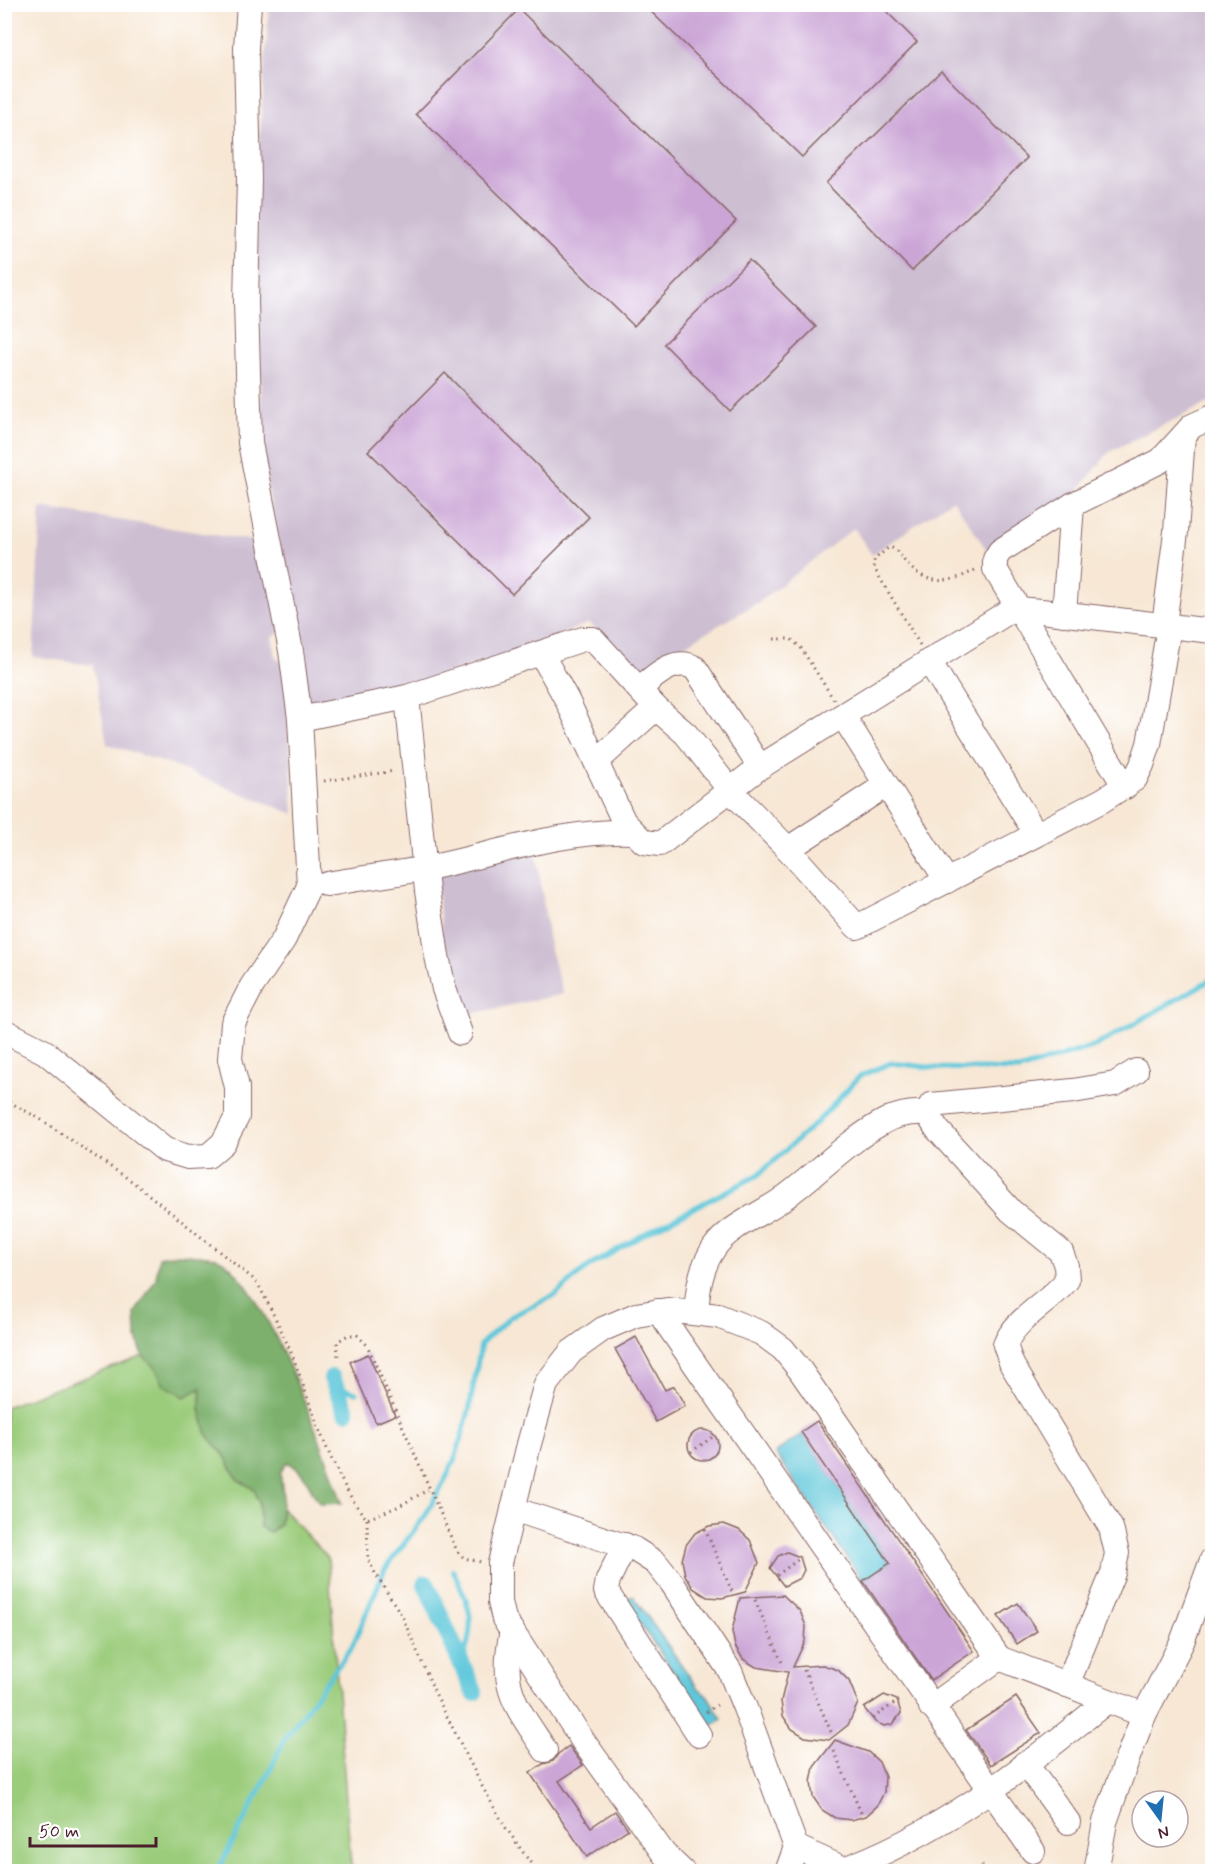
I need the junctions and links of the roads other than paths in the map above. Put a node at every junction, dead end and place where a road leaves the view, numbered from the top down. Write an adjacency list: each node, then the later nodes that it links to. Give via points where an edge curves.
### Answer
1 (249, 4): 15 (street, via 246,302 250,443 291,651)
2 (1212, 417): 3 (street, via 1192,426)
3 (1183, 436): 4 (street, via 1160,461); 7 (street)
4 (1072, 505): 5 (street, via 1000,551 995,559 995,569); 6 (street)
5 (1018, 609): 6 (street); 10 (street); 19 (street)
6 (1064, 614): 7 (street)
7 (1166, 626): 8 (street); 19 (street, via 1149,744 1135,779)
8 (1212, 631)
9 (541, 653): 11 (street, via 593,639); 12 (street); 16 (street)
10 (929, 661): 14 (street); 22 (street)
11 (639, 689): 13 (street); 17 (street, via 678,664 687,663 695,668)
12 (407, 697): 15 (street); 24 (street)
13 (656, 708): 16 (street); 20 (street, via 686,734)
14 (843, 716): 17 (street); 18 (street)
15 (300, 718): 27 (street, via 308,893 233,1023 230,1059 237,1087 237,1117 223,1143 208,1156 188,1157 165,1150 45,1052)
16 (596, 762): 21 (street)
17 (760, 767): 20 (street)
18 (886, 785): 23 (street); 25 (street)
19 (1125, 787): 22 (street)
20 (729, 789): 21 (street, via 660,844 644,842); 23 (street)
21 (632, 832): 24 (street, via 543,840)
22 (1036, 834): 25 (street)
23 (788, 849): 25 (street, via 857,927)
24 (424, 868): 26 (street); 28 (street, via 440,974)
25 (947, 880)
26 (327, 884)
27 (4, 1031)
28 (460, 1033)
29 (1136, 1071): 30 (street, via 1115,1083 931,1105)
30 (927, 1113): 32 (street, via 898,1114 882,1122 780,1201 732,1232 716,1246 704,1265); 38 (street, via 1011,1211 1061,1252 1066,1266 1067,1281 1028,1315 1009,1335 1005,1346 1012,1365 1111,1528 1117,1553 1110,1580)
31 (658, 1311): 32 (street); 33 (street, via 636,1315 603,1329 571,1352 546,1384); 40 (street)
32 (696, 1313): 37 (street, via 718,1316 761,1333 783,1349)
33 (513, 1509): 34 (street); 36 (street, via 500,1563 500,1602)
34 (625, 1545): 42 (street, via 606,1591); 47 (street, via 656,1563 730,1671)
35 (1212, 1560): 41 (street, via 1182,1642)
36 (512, 1631): 43 (street, via 507,1655 509,1688); 50 (street, via 664,1854)
37 (999, 1658): 38 (street); 40 (street)
38 (1067, 1685): 39 (street)
39 (1107, 1701): 41 (street); 44 (street)
40 (931, 1707): 45 (street)
41 (1144, 1715): 52 (street, via 1105,1822)
42 (699, 1735)
43 (545, 1750)
44 (1025, 1763): 45 (street); 46 (street)
45 (988, 1790): 48 (street); 49 (street, via 884,1852)
46 (1068, 1822)
47 (796, 1847): 49 (street); 51 (street)
48 (1033, 1851)
49 (839, 1870)
50 (683, 1872)
51 (787, 1872)
52 (1095, 1872)

